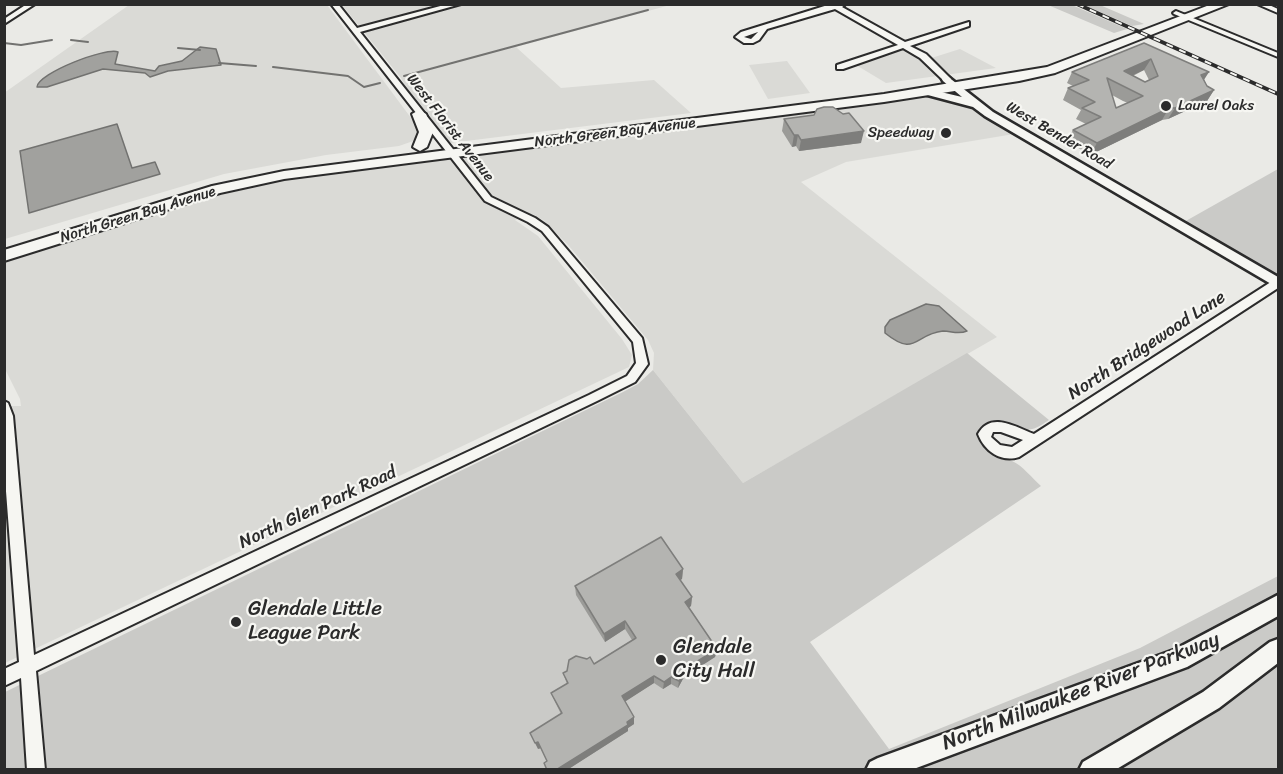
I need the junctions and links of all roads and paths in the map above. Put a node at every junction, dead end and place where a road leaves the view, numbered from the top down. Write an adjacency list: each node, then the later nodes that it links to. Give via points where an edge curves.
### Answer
1 (32, 4): 11 (street)
2 (334, 4): 14 (street, West Florist Avenue)
3 (458, 4): 14 (street)
4 (1196, 4): 9 (main road, North Green Bay Avenue)
5 (1224, 4): 10 (main road, North Green Bay Avenue)
6 (1260, 4): 8 (street)
7 (837, 5): 13 (street); 15 (street, West Bender Road)
8 (1278, 11)
9 (1176, 13): 10 (street); 18 (main road, North Green Bay Avenue, via 1038,63)
10 (1189, 18): 16 (street); 18 (main road, North Green Bay Avenue, via 1051,70)
11 (4, 22)
12 (966, 24): 15 (street)
13 (764, 28)
14 (355, 31): 20 (street, West Florist Avenue)
15 (905, 45): 17 (street); 18 (street, West Bender Road)
16 (1278, 55)
17 (840, 67)
18 (952, 83): 19 (main road, North Green Bay Avenue); 21 (street, West Bender Road); 22 (main road, North Green Bay Avenue)
19 (928, 92): 21 (street, via 956,98); 22 (main road, North Green Bay Avenue)
20 (419, 114): 23 (main road, via 426,132); 24 (street, West Florist Avenue)
21 (989, 114): 27 (street, West Bender Road)
22 (550, 136): 24 (main road, North Green Bay Avenue)
23 (420, 147): 24 (main road, North Green Bay Avenue); 25 (main road, North Green Bay Avenue, via 287,165 218,179)
24 (446, 148): 26 (main road, North Green Bay Avenue, via 217,189); 28 (street, West Florist Avenue, via 488,199 545,229 638,341)
25 (4, 243)
26 (4, 256)
27 (1278, 283): 30 (street, North Bridgewood Lane)
28 (642, 364): 33 (street, North Glen Park Road, via 631,379)
29 (4, 406): 33 (street)
30 (1035, 439)
31 (1278, 605): 36 (street, North Milwaukee River Parkway, via 1179,659)
32 (1278, 650): 37 (street, via 1217,697)
33 (29, 666): 34 (street, North Glen Park Road); 35 (street)
34 (4, 678)
35 (36, 770)
36 (878, 770)
37 (1091, 770)

